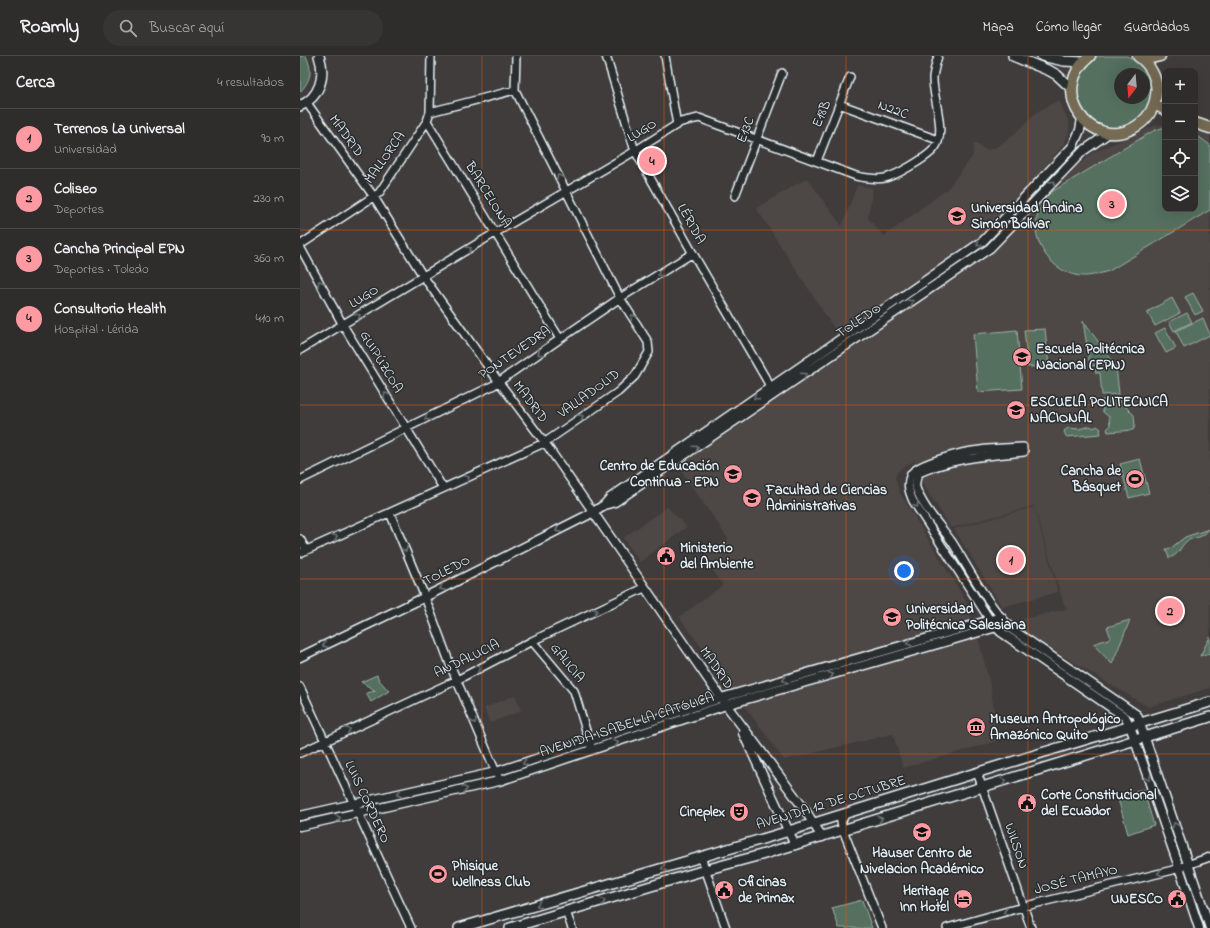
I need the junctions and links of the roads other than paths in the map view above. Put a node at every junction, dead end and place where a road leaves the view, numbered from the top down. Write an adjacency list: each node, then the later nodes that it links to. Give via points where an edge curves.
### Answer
1 (321, 56): 16 (main road, via 321,83 315,94)
2 (431, 56): 20 (street)
3 (516, 56): 15 (street, VALLADOLID)
4 (606, 56): 29 (street, LÉRIDA)
5 (665, 56): 24 (street)
6 (938, 56): 28 (street, via 933,78 939,126)
7 (1013, 56): 14 (main road, via 1050,71)
8 (1042, 56): 11 (main road, via 1064,61)
9 (1160, 56): 10 (main road)
10 (1141, 58): 18 (main road, via 1151,69 1156,81)
11 (1087, 59): 14 (main road, via 1075,74)
12 (782, 73): 27 (street, E13C)
13 (850, 77): 17 (street, E18B)
14 (1072, 89): 21 (main road, via 1074,105)
15 (515, 90): 20 (street); 31 (street, VALLADOLID, one-way to 15)
16 (303, 104): 33 (street, MADRID)
17 (840, 104): 28 (street, N22C); 30 (street, E18B)
18 (1155, 104): 19 (main road); 26 (main road, via 1150,115 1142,123 1120,133)
19 (1162, 108)
20 (430, 112): 22 (street)
21 (1082, 119): 26 (main road, via 1094,128); 43 (street, TOLEDO, one-way to 43, via 1073,146 983,241)
22 (427, 121): 33 (street, MALLORCA); 34 (street, BARCELONA)
23 (1198, 124): 25 (main road)
24 (677, 125): 27 (street, LUGO, via 699,118); 29 (street, LUGO)
25 (1210, 128)
26 (1109, 133): 43 (street, TOLEDO, one-way to 26, via 990,248 1083,151)
27 (757, 139): 30 (street, LUGO); 32 (street, E13C)
28 (938, 140): 30 (street, LUGO, via 934,150 894,176 884,179 874,180 856,176)
29 (635, 151): 31 (street, LUGO); 36 (street, LÉRIDA)
30 (817, 161)
31 (566, 192): 34 (street, LUGO); 38 (street, VALLADOLID)
32 (735, 196)
33 (374, 197): 35 (street, MALLORCA); 37 (street, MADRID)
34 (496, 232): 37 (street, LUGO, one-way to 34); 40 (street, BARCELONA)
35 (300, 246): 39 (street, GUIPÚZCOA, one-way to 35)
36 (693, 253): 38 (street, PONTEVEDRA, one-way to 38); 43 (street, LÉRIDA)
37 (423, 276): 39 (street, LUGO, one-way to 37); 42 (street, MADRID)
38 (620, 298): 40 (street, PONTEVEDRA); 45 (street, VALLADOLID, one-way to 38, via 618,392 635,376 649,352 648,342)
39 (343, 325): 41 (street, LUGO); 44 (street, GUIPÚZCOA, one-way to 39)
40 (560, 338): 42 (street, PONTEVEDRA, one-way to 42)
41 (300, 350)
42 (499, 382): 44 (street, PONTEVEDRA, one-way to 44); 45 (street, MADRID)
43 (773, 391): 50 (street, TOLEDO, via 610,498)
44 (405, 428): 47 (street, PONTEVEDRA); 49 (street, GUIPÚZCOA)
45 (544, 443): 49 (street, VALLADOLID, one-way to 45); 50 (street, MADRID)
46 (1020, 450): 48 (street, via 968,458 939,466 919,473)
47 (300, 480)
48 (912, 482): 56 (street); 57 (street, one-way to 57, via 908,489 913,501)
49 (443, 488): 51 (street, VALLADOLID)
50 (593, 512): 54 (street, MADRID); 55 (street, TOLEDO, one-way to 55)
51 (390, 513): 53 (street, VALLADOLID, one-way to 51); 55 (street, one-way to 55)
52 (300, 539): 53 (street)
53 (303, 551)
54 (644, 588): 59 (street, ANDALUCIA, one-way to 54); 63 (street, MADRID)
55 (425, 597): 60 (street, TOLEDO, one-way to 60); 61 (street)
56 (1001, 617): 57 (street, AVENIDA ISABEL LA CATÓLICA); 58 (street)
57 (993, 623): 58 (street, AVENIDA ISABEL LA CATÓLICA); 63 (street, AVENIDA ISABEL LA CATÓLICA, one-way to 63); 65 (street, AVENIDA ISABEL LA CATÓLICA, one-way to 57); 69 (street, via 1001,632 1125,717)
58 (1007, 624): 68 (street, via 1127,706 1137,714)
59 (532, 641): 61 (street, ANDALUCIA, one-way to 59); 73 (street, GALICIA, via 574,691)
60 (300, 657)
61 (457, 680): 71 (street, ANDALUCIA, one-way to 61); 76 (street, one-way to 76)
62 (300, 687): 71 (street, LUIS CORDERO)
63 (721, 698): 65 (street, MADRID); 73 (street, AVENIDA ISABEL LA CATÓLICA)
64 (1210, 702): 68 (main road, AVENIDA 12 DE OCTUBRE)
65 (726, 705): 66 (street, MADRID); 74 (street, AVENIDA ISABEL LA CATÓLICA, one-way to 65)
66 (735, 716): 84 (street, MADRID); 87 (street, MADRID)
67 (1210, 717): 70 (main road, AVENIDA 12 DE OCTUBRE)
68 (1140, 723): 69 (main road, AVENIDA 12 DE OCTUBRE); 70 (street)
69 (1130, 726): 72 (street); 77 (main road, AVENIDA 12 DE OCTUBRE)
70 (1145, 738): 72 (main road, AVENIDA 12 DE OCTUBRE); 92 (street, one-way to 70)
71 (326, 741): 75 (street, ANDALUCIA); 80 (street, LUIS CORDERO)
72 (1135, 741): 79 (main road, AVENIDA 12 DE OCTUBRE, one-way to 72); 93 (street, one-way to 93)
73 (590, 742): 74 (street, GALICIA); 76 (street, AVENIDA ISABEL LA CATÓLICA, one-way to 76)
74 (592, 751): 78 (street, AVENIDA ISABEL LA CATÓLICA)
75 (300, 753)
76 (496, 772): 78 (street); 80 (street, AVENIDA ISABEL LA CATÓLICA, one-way to 80)
77 (977, 772): 79 (street, WILSON); 81 (main road, AVENIDA 12 DE OCTUBRE)
78 (499, 781): 82 (street, AVENIDA ISABEL LA CATÓLICA, one-way to 78)
79 (982, 788): 86 (main road, AVENIDA 12 DE OCTUBRE, one-way to 79); 95 (street, WILSON)
80 (354, 804): 82 (street, LUIS CORDERO); 83 (street, AVENIDA ISABEL LA CATÓLICA)
81 (846, 813): 84 (main road, AVENIDA 12 DE OCTUBRE); 86 (street, via 842,822)
82 (359, 814): 85 (street, AVENIDA ISABEL LA CATÓLICA, one-way to 82); 97 (street, LUIS CORDERO)
83 (300, 816)
84 (814, 823): 87 (main road, AVENIDA 12 DE OCTUBRE); 88 (street, MADRID)
85 (300, 826)
86 (843, 830): 88 (main road, AVENIDA 12 DE OCTUBRE); 102 (street)
87 (790, 831): 89 (street, MADRID); 90 (main road, AVENIDA 12 DE OCTUBRE)
88 (822, 837): 89 (main road, AVENIDA 12 DE OCTUBRE)
89 (795, 845): 94 (main road, AVENIDA 12 DE OCTUBRE)
90 (701, 857): 94 (street); 98 (main road, AVENIDA 12 DE OCTUBRE, one-way to 98)
91 (1210, 857): 92 (street, JOSÉ TAMAYO)
92 (1188, 864): 93 (street, JOSÉ TAMAYO); 106 (street)
93 (1179, 867): 95 (street, JOSÉ TAMAYO, one-way to 95); 105 (street)
94 (705, 870): 96 (main road, AVENIDA 12 DE OCTUBRE, one-way to 94); 101 (street)
95 (1023, 907): 103 (street, JOSÉ TAMAYO, one-way to 103); 104 (street, WILSON)
96 (566, 912): 99 (main road, AVENIDA 12 DE OCTUBRE); 100 (street)
97 (411, 928)
98 (459, 928)
99 (510, 928)
100 (572, 928)
101 (726, 928)
102 (882, 928)
103 (947, 928)
104 (1031, 928)
105 (1198, 928)
106 (1210, 928)

